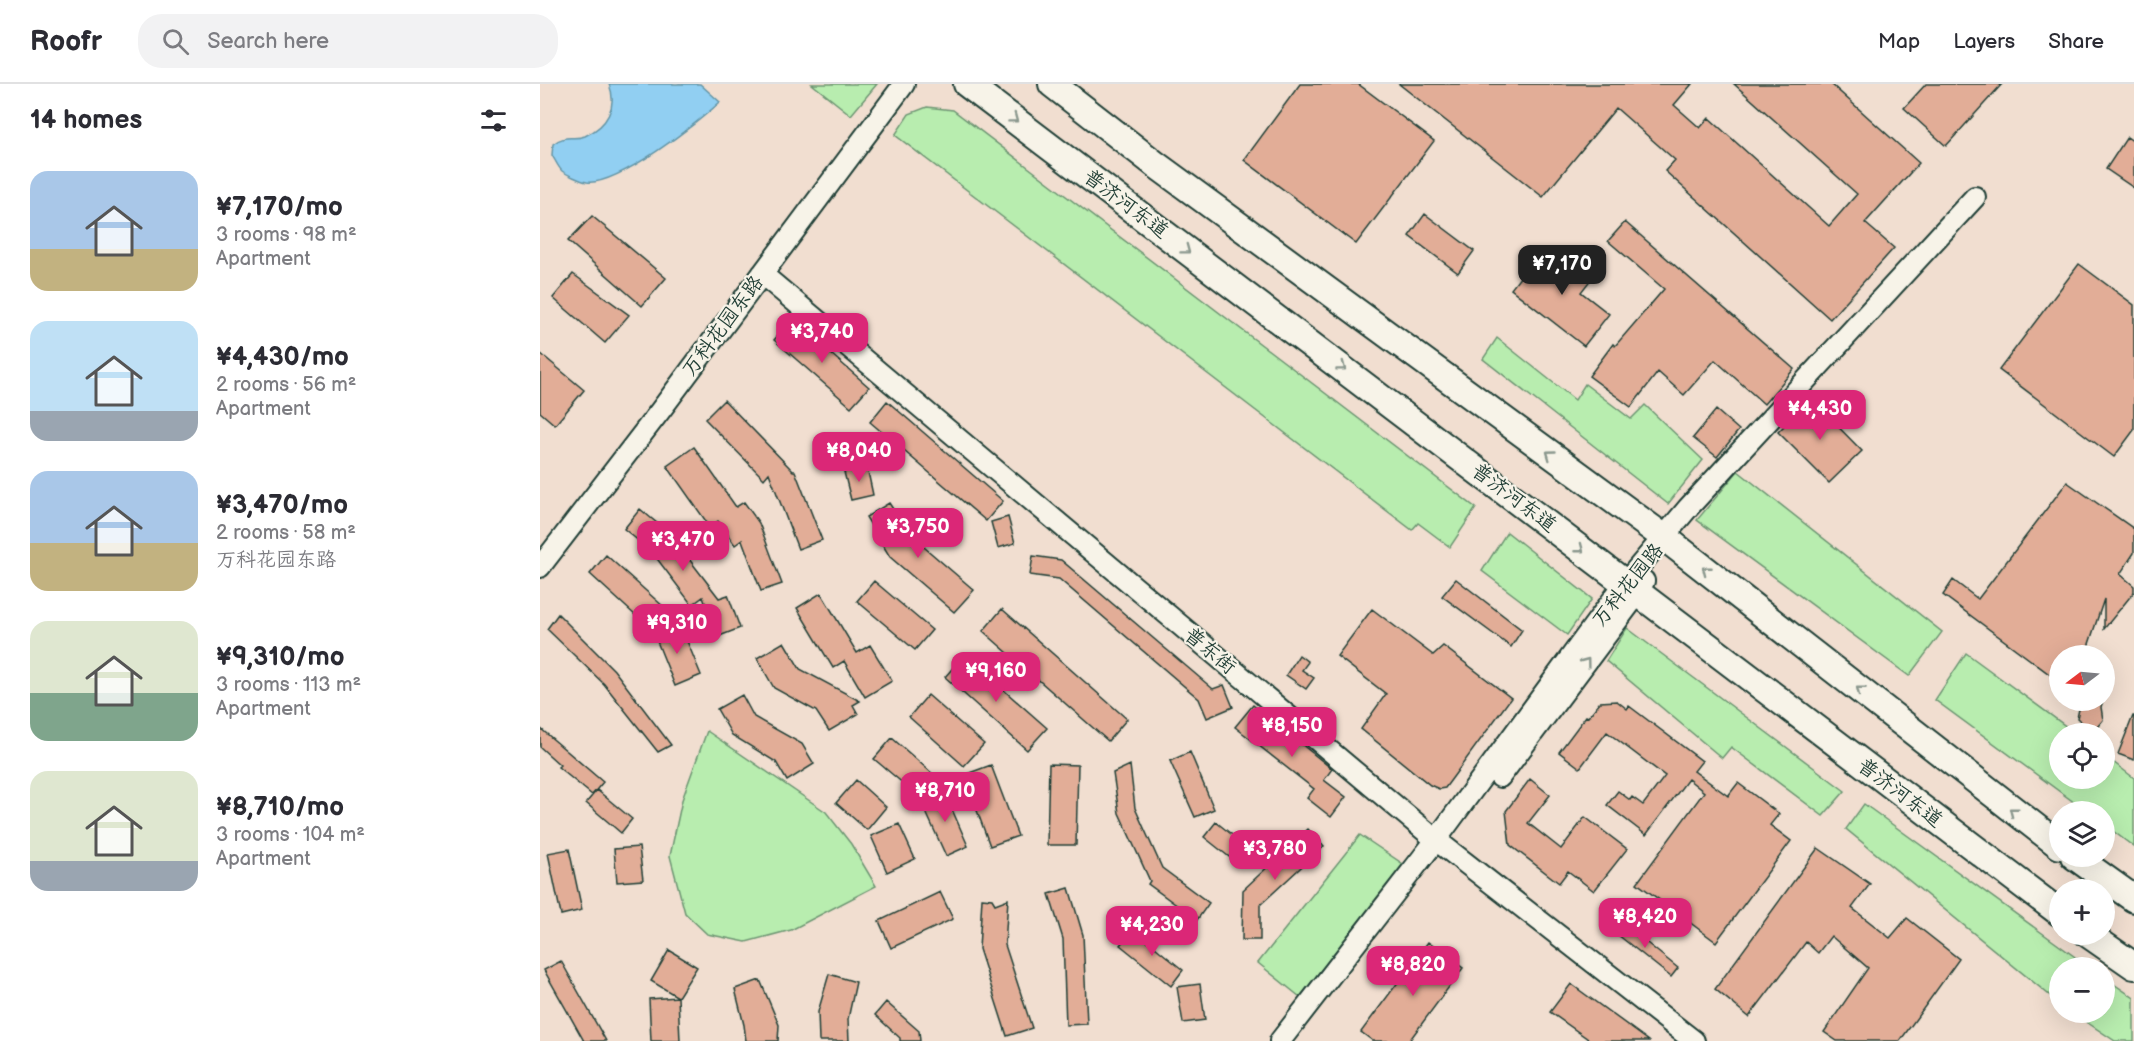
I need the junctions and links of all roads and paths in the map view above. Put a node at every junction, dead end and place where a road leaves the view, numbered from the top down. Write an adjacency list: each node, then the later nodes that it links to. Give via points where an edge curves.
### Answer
1 (904, 84): 5 (street, 万科花园东路)
2 (967, 84): 8 (main road, 普济河东道, one-way to 8)
3 (1052, 84): 6 (main road, one-way to 3)
4 (1975, 197): 6 (street, 万科花园路, via 1688,508)
5 (762, 274): 7 (street, 万科花园东路); 10 (street, 普东街)
6 (1665, 538): 8 (street, 万科花园路); 9 (main road, one-way to 6)
7 (540, 567)
8 (1631, 588): 10 (street, 万科花园路); 13 (main road, 普济河东道)
9 (2049, 837)
10 (1441, 844): 16 (street, 万科花园路); 17 (street, 万科花园路); 18 (street, 普东街)
11 (2089, 867): 12 (main road)
12 (2134, 899)
13 (2049, 905)
14 (2104, 945): 15 (main road)
15 (2134, 966)
16 (1280, 1041)
17 (1294, 1041)
18 (1694, 1041)

